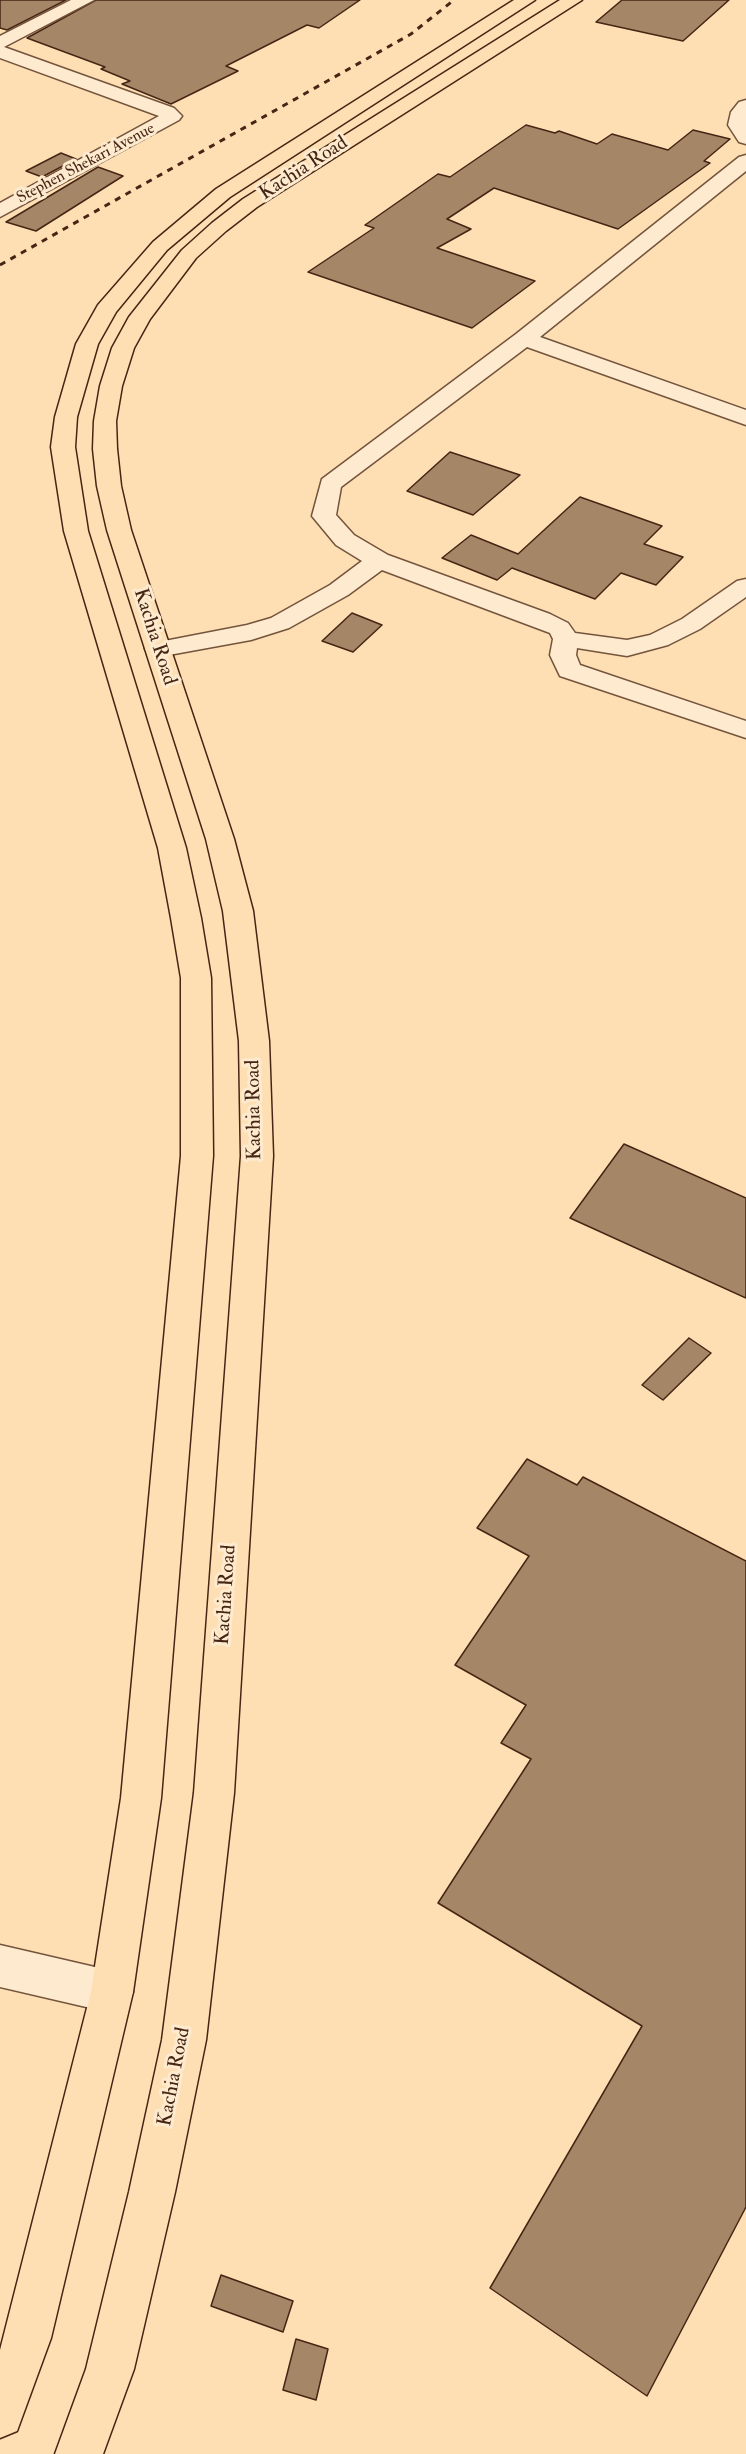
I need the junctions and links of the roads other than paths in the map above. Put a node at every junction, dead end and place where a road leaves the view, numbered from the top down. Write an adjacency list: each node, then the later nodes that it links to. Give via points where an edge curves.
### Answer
1 (85, 0): 4 (street)
2 (526, 0): 18 (main road, Kachia Road, via 223,193 176,232 134,274 106,310 87,344 68,408 63,447 76,531 172,848 196,978 197,1156 141,1798)
3 (573, 0): 15 (main road, Kachia Road, via 250,203 189,254 140,317 123,348 111,386 105,449 119,530)
4 (0, 43)
5 (0, 52): 9 (street, Stephen Shekari Avenue, via 172,116)
6 (746, 106): 7 (street, via 738,116 738,125)
7 (746, 138)
8 (746, 161): 10 (street)
9 (0, 210)
10 (524, 339): 11 (street); 12 (street, via 330,484 324,516 345,540)
11 (746, 418)
12 (379, 560): 14 (street, via 541,619 559,628); 15 (street, via 339,590 280,622 251,632)
13 (746, 586): 14 (street, via 691,624 659,640 627,648)
14 (566, 639): 16 (street, via 563,655 569,670)
15 (158, 650): 20 (main road, Kachia Road, via 220,839 238,911 254,1041 257,1156 214,1793 184,2040 110,2369)
16 (746, 729)
17 (0, 1966): 18 (street)
18 (112, 1992): 19 (main road, Kachia Road, via 28,2338)
19 (0, 2414)
20 (79, 2454)

